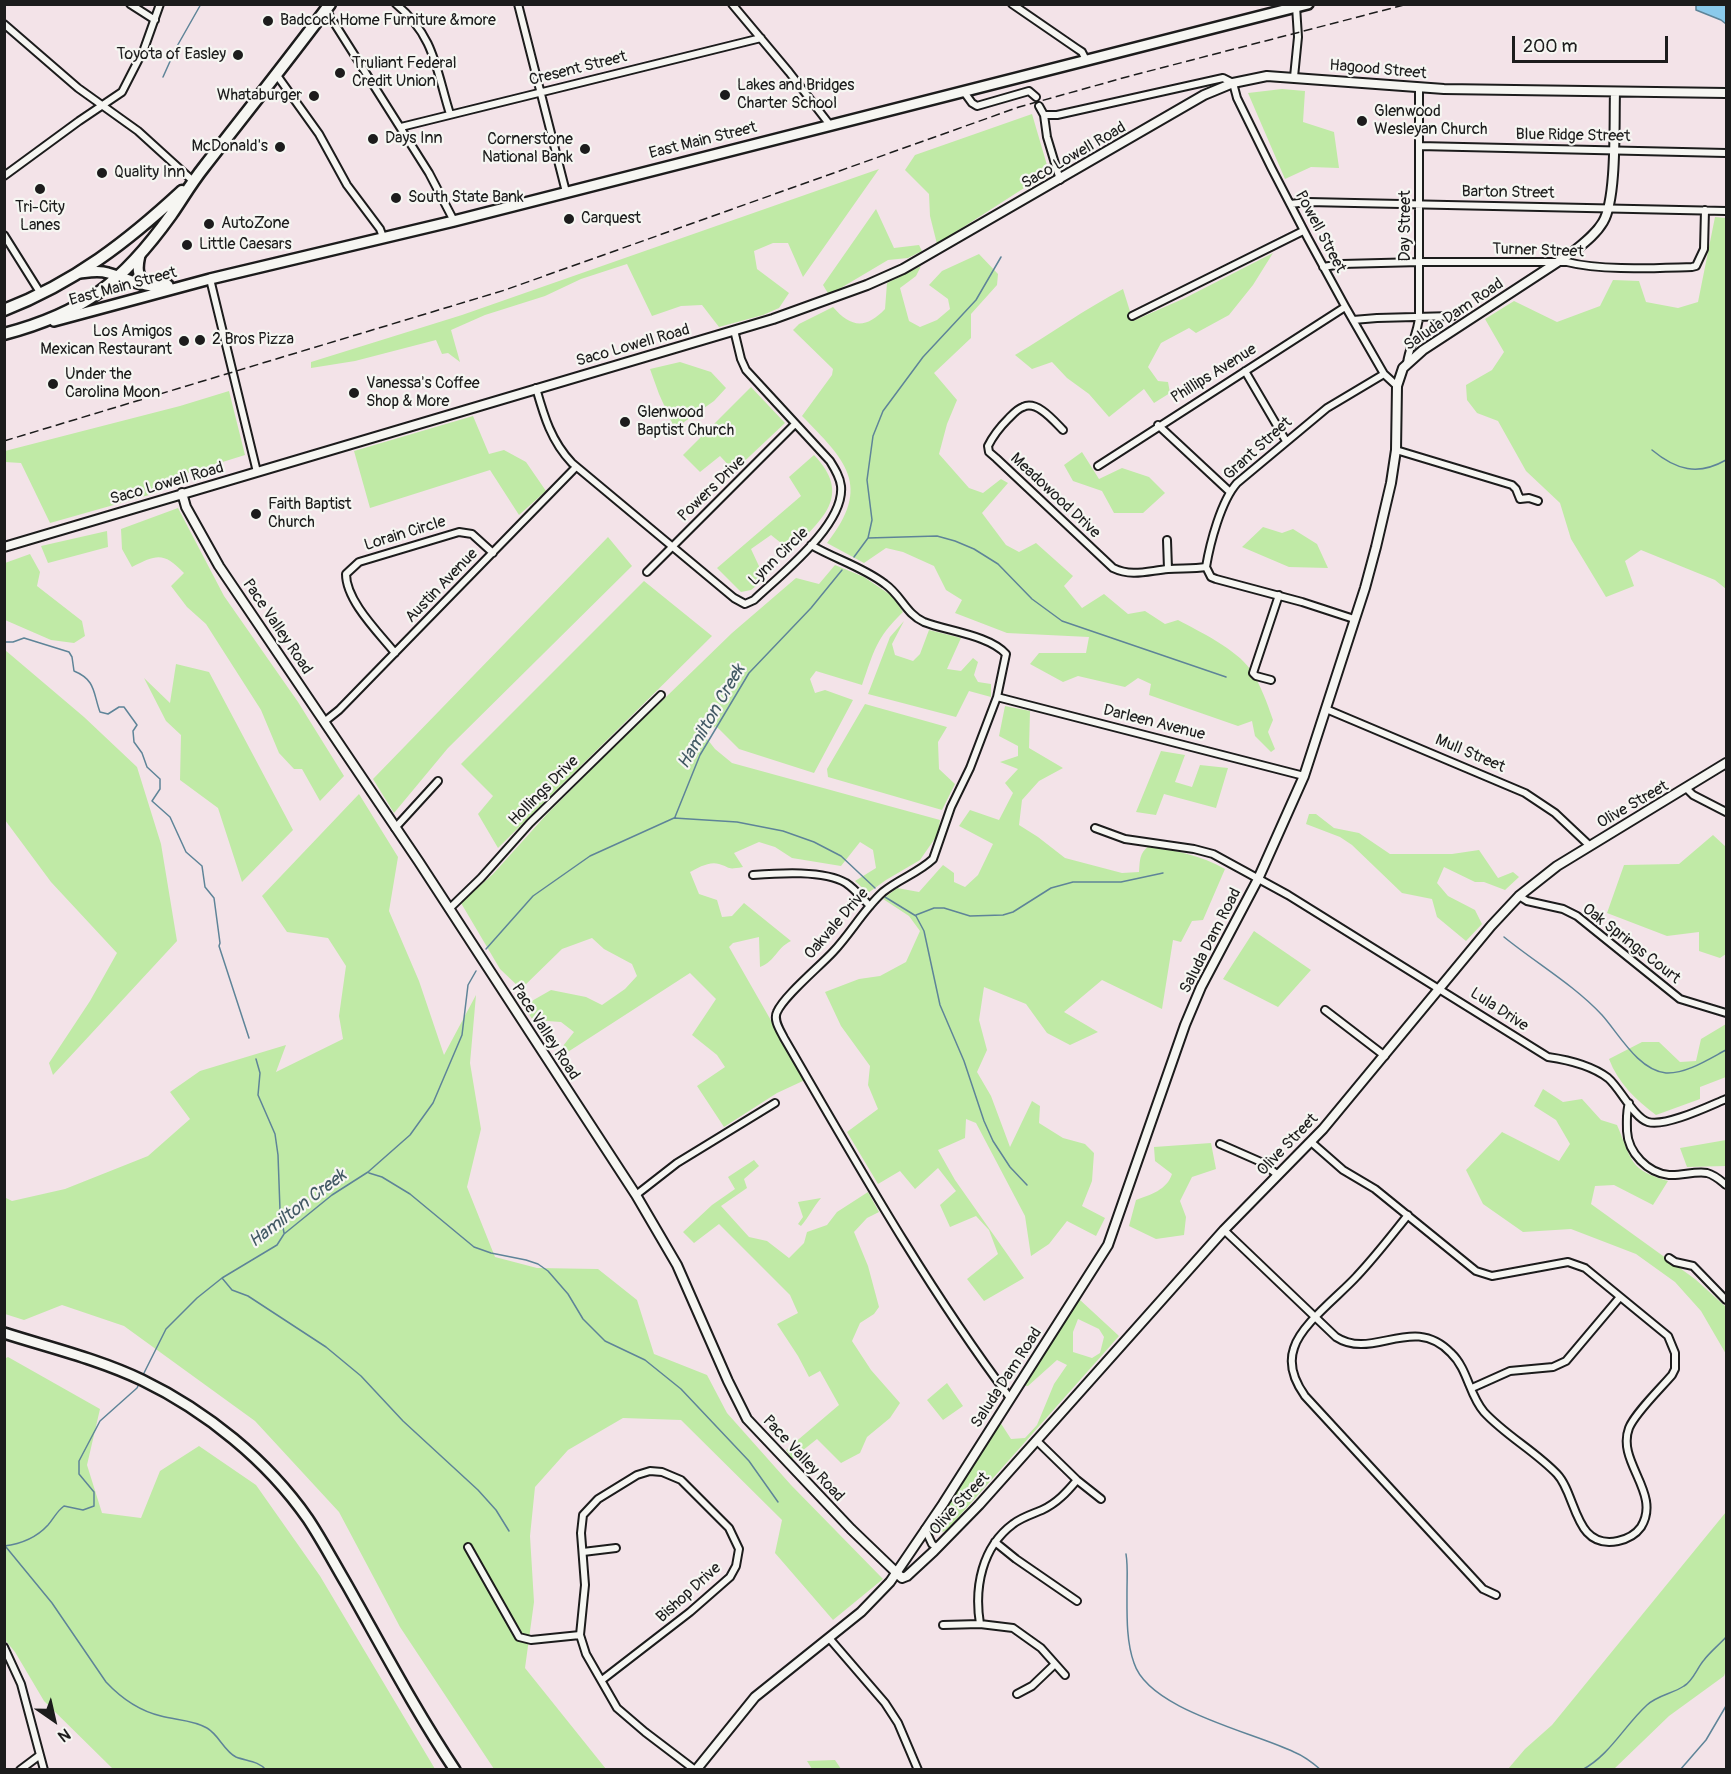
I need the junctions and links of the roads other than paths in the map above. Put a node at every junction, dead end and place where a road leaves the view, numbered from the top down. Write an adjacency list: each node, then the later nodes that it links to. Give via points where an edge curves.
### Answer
1 (130, 4): 10 (street)
2 (160, 4): 10 (street)
3 (396, 4): 25 (street, via 420,29 429,45)
4 (518, 4): 18 (street)
5 (732, 4): 12 (street)
6 (1011, 4): 13 (street, via 1082,52)
7 (1308, 4): 8 (main road, East Main Street)
8 (1296, 6): 13 (main road, East Main Street); 15 (street)
9 (328, 8): 14 (highway); 28 (street)
10 (155, 20): 23 (street, via 128,84)
11 (4, 24): 23 (street)
12 (761, 38): 18 (street, Cresent Street); 27 (street)
13 (1086, 60): 19 (main road, East Main Street)
14 (276, 74): 33 (highway); 44 (street, via 319,134 343,180)
15 (1294, 77): 16 (street, Hagood Street, via 1267,76); 17 (street, Hagood Street)
16 (1233, 83): 26 (street, Hagood Street, via 1223,78); 34 (street, Saco Lowell Road, via 1204,95); 36 (street, Powell Street)
17 (1419, 87): 20 (street, Hagood Street); 29 (street, Day Street)
18 (540, 92): 25 (street, Cresent Street); 35 (street)
19 (964, 92): 22 (street, via 977,106 1029,91); 27 (main road, East Main Street)
20 (1615, 92): 21 (street, Hagood Street); 30 (street, Saluda Dam Road)
21 (1726, 93)
22 (1036, 97)
23 (102, 105): 32 (street); 33 (street)
24 (1040, 106): 26 (street)
25 (450, 114): 28 (street, Cresent Street)
26 (1044, 115): 34 (street)
27 (830, 125): 35 (main road, East Main Street)
28 (401, 128): 41 (street)
29 (1419, 146): 30 (street, Blue Ridge Street); 37 (street, Day Street)
30 (1613, 151): 31 (street, Blue Ridge Street); 38 (street, Saluda Dam Road)
31 (1726, 153)
32 (4, 176)
33 (193, 180): 45 (highway); 49 (highway, via 135,233)
34 (1060, 180): 61 (street, Saco Lowell Road, via 903,269 802,310)
35 (566, 192): 41 (main road, East Main Street)
36 (1290, 204): 37 (street, Barton Street); 42 (street, Powell Street)
37 (1419, 204): 38 (street, Barton Street); 46 (street, Day Street)
38 (1609, 209): 39 (street, Barton Street); 47 (street, Saluda Dam Road, via 1591,236)
39 (1705, 210): 40 (street, Barton Street); 47 (street, Turner Street, via 1704,249 1696,266 1637,268)
40 (1726, 211)
41 (454, 221): 44 (main road, East Main Street)
42 (1303, 231): 48 (street, Powell Street); 56 (street)
43 (4, 235): 53 (street)
44 (383, 237): 51 (main road, East Main Street)
45 (140, 255): 50 (highway); 52 (main road, via 139,274)
46 (1420, 261): 47 (street, Turner Street); 48 (street, Turner Street); 58 (street, Day Street)
47 (1558, 262): 63 (street, Saluda Dam Road)
48 (1323, 267): 54 (street, Powell Street)
49 (80, 273): 50 (main road, East Main Street); 53 (highway)
50 (119, 276): 52 (main road, East Main Street); 60 (highway, via 78,306)
51 (210, 279): 52 (main road, East Main Street); 60 (main road, East Main Street); 75 (street)
52 (154, 287)
53 (41, 294): 55 (highway)
54 (1345, 307): 59 (street, Powell Street); 64 (street, Phillips Avenue)
55 (4, 310)
56 (1132, 316)
57 (1453, 316): 58 (street)
58 (1419, 317): 59 (street); 63 (street, Day Street)
59 (1353, 320): 65 (street, Powell Street)
60 (43, 324): 62 (highway)
61 (734, 330): 67 (street, Saco Lowell Road); 68 (street, Lynn Circle, via 746,370)
62 (4, 334)
63 (1407, 363): 66 (street, Saluda Dam Road)
64 (1245, 371): 69 (street, Phillips Avenue); 71 (street)
65 (1384, 374): 66 (street, Powell Street); 71 (street, Grant Street, via 1327,408)
66 (1397, 387): 72 (street, Saluda Dam Road)
67 (536, 388): 74 (street, Lynn Circle, via 550,432); 75 (street, Saco Lowell Road)
68 (795, 424): 80 (street, Lynn Circle, via 830,461 841,486 838,508); 81 (street, Powers Drive)
69 (1158, 426): 73 (street, Phillips Avenue); 76 (street)
70 (1063, 430): 85 (street, Meadowood Drive, via 1040,410 1028,405 1021,407 992,437 989,452 1113,568 1138,574)
71 (1286, 441): 76 (street, Grant Street)
72 (1396, 450): 78 (street, via 1512,485 1520,499); 88 (street, Saluda Dam Road, via 1376,547)
73 (1098, 466)
74 (576, 467): 81 (street, Lynn Circle); 83 (street, Austin Avenue)
75 (257, 472): 77 (street, Saco Lowell Road)
76 (1230, 492): 84 (street, Grant Street)
77 (182, 493): 82 (street, Saco Lowell Road); 94 (street, Pace Valley Road, via 219,566)
78 (1538, 501)
79 (1167, 540): 85 (street)
80 (811, 545): 81 (street, Lynn Circle, via 754,600 745,604 724,591); 92 (street, Oakvale Drive, via 877,578 912,615 924,622 961,631 1002,650 1005,654)
81 (673, 546): 86 (street, Powers Drive)
82 (4, 547)
83 (493, 553): 89 (street, Austin Avenue); 89 (street, Lorain Circle, via 472,534 459,532 351,567 346,574 350,590)
84 (1206, 567): 85 (street, Meadowood Drive); 87 (street, via 1216,579)
85 (1168, 569)
86 (647, 572)
87 (1279, 595): 88 (street); 90 (street, via 1253,673)
88 (1354, 619): 93 (street, Saluda Dam Road)
89 (395, 653): 94 (street, Austin Avenue)
90 (1271, 680)
91 (661, 694): 107 (street, Hollings Drive)
92 (997, 697): 96 (street, Darleen Avenue); 106 (street, Oakvale Drive, via 933,859 894,883)
93 (1326, 710): 96 (street, Saluda Dam Road); 102 (street, Mull Street, via 1525,793 1555,813)
94 (324, 722): 100 (street, Pace Valley Road)
95 (1726, 763): 98 (street, Olive Street)
96 (1304, 776): 104 (street, Saluda Dam Road)
97 (438, 781): 100 (street)
98 (1687, 789): 99 (street); 102 (street, Olive Street)
99 (1726, 812)
100 (395, 828): 107 (street, Pace Valley Road)
101 (1095, 828): 104 (street, Lula Drive, via 1125,839 1213,854)
102 (1590, 846): 105 (street, Olive Street)
103 (753, 874): 106 (street, via 795,872 844,881)
104 (1258, 879): 108 (street, Lula Drive); 128 (street, Saluda Dam Road, via 1185,1025 1108,1245)
105 (1519, 896): 108 (street, Olive Street); 110 (street, Oak Springs Court, via 1577,916 1680,999)
106 (870, 906): 128 (street, Oakvale Drive, via 775,1017 901,1236 978,1356)
107 (449, 909): 119 (street, Pace Valley Road)
108 (1440, 989): 111 (street, Olive Street); 114 (street, Lula Drive, via 1548,1057 1597,1071)
109 (1325, 1010): 111 (street)
110 (1726, 1013)
111 (1385, 1056): 115 (street, Olive Street)
112 (1726, 1099): 114 (street, Lula Drive, via 1673,1120 1648,1123)
113 (775, 1102): 119 (street, via 677,1163)
114 (1629, 1103): 118 (street, via 1628,1139 1632,1150 1647,1166 1669,1174 1708,1173)
115 (1311, 1142): 117 (street, Olive Street); 120 (street)
116 (1220, 1144): 117 (street, via 1261,1162)
117 (1278, 1175): 121 (street, Olive Street)
118 (1726, 1185)
119 (636, 1195): 138 (street, Pace Valley Road, via 677,1265 747,1419)
120 (1408, 1215): 123 (street, via 1476,1271 1492,1276 1568,1263 1585,1268); 125 (street)
121 (1224, 1230): 125 (street); 129 (street, Olive Street)
122 (1669, 1258): 124 (street, via 1693,1266)
123 (1620, 1297): 127 (street, via 1566,1361 1554,1367 1510,1371); 127 (street, via 1668,1336 1675,1353 1672,1375 1632,1422 1626,1437 1628,1454 1647,1500 1642,1526 1632,1535 1605,1541 1586,1531 1558,1475 1485,1412)
124 (1726, 1300)
125 (1316, 1318): 127 (street, via 1336,1337 1353,1345 1400,1336 1438,1342 1458,1360); 139 (street, via 1293,1348 1291,1360 1298,1386 1483,1589)
126 (4, 1333): 153 (main road, via 97,1361 142,1380 215,1424 249,1453 307,1518)
127 (1472, 1388)
128 (1010, 1398): 132 (street, Saluda Dam Road)
129 (1036, 1440): 130 (street); 136 (street, Olive Street)
130 (1077, 1480): 131 (street); 133 (street, via 1057,1501 1012,1524)
131 (1101, 1499)
132 (926, 1529): 136 (street); 138 (street, Saluda Dam Road)
133 (995, 1542): 140 (street); 141 (street, via 981,1570)
134 (468, 1547): 143 (street, via 519,1637 531,1640)
135 (616, 1548): 137 (street)
136 (937, 1548): 138 (street, Olive Street, via 907,1576)
137 (583, 1552): 143 (street, Bishop Drive, via 585,1585); 148 (street, Bishop Drive, via 581,1521 589,1507 627,1480 650,1471 681,1480 729,1528 739,1549 730,1577)
138 (896, 1574): 144 (street, Saluda Dam Road, via 877,1597)
139 (1496, 1595)
140 (1077, 1601)
141 (980, 1624): 142 (street); 146 (street, via 1013,1628 1041,1648)
142 (943, 1625)
143 (580, 1635): 148 (street, Bishop Drive)
144 (829, 1638): 154 (street, Saluda Dam Road, via 755,1697); 155 (street, via 885,1703)
145 (4, 1647): 150 (street, via 21,1684)
146 (1055, 1664): 147 (street); 149 (street, via 1032,1686)
147 (1065, 1675)
148 (602, 1680): 154 (street, Bishop Drive, via 622,1713)
149 (1017, 1694)
150 (40, 1755): 151 (street); 152 (street)
151 (20, 1770)
152 (44, 1770)
153 (455, 1770)
154 (695, 1770)
155 (918, 1770)

